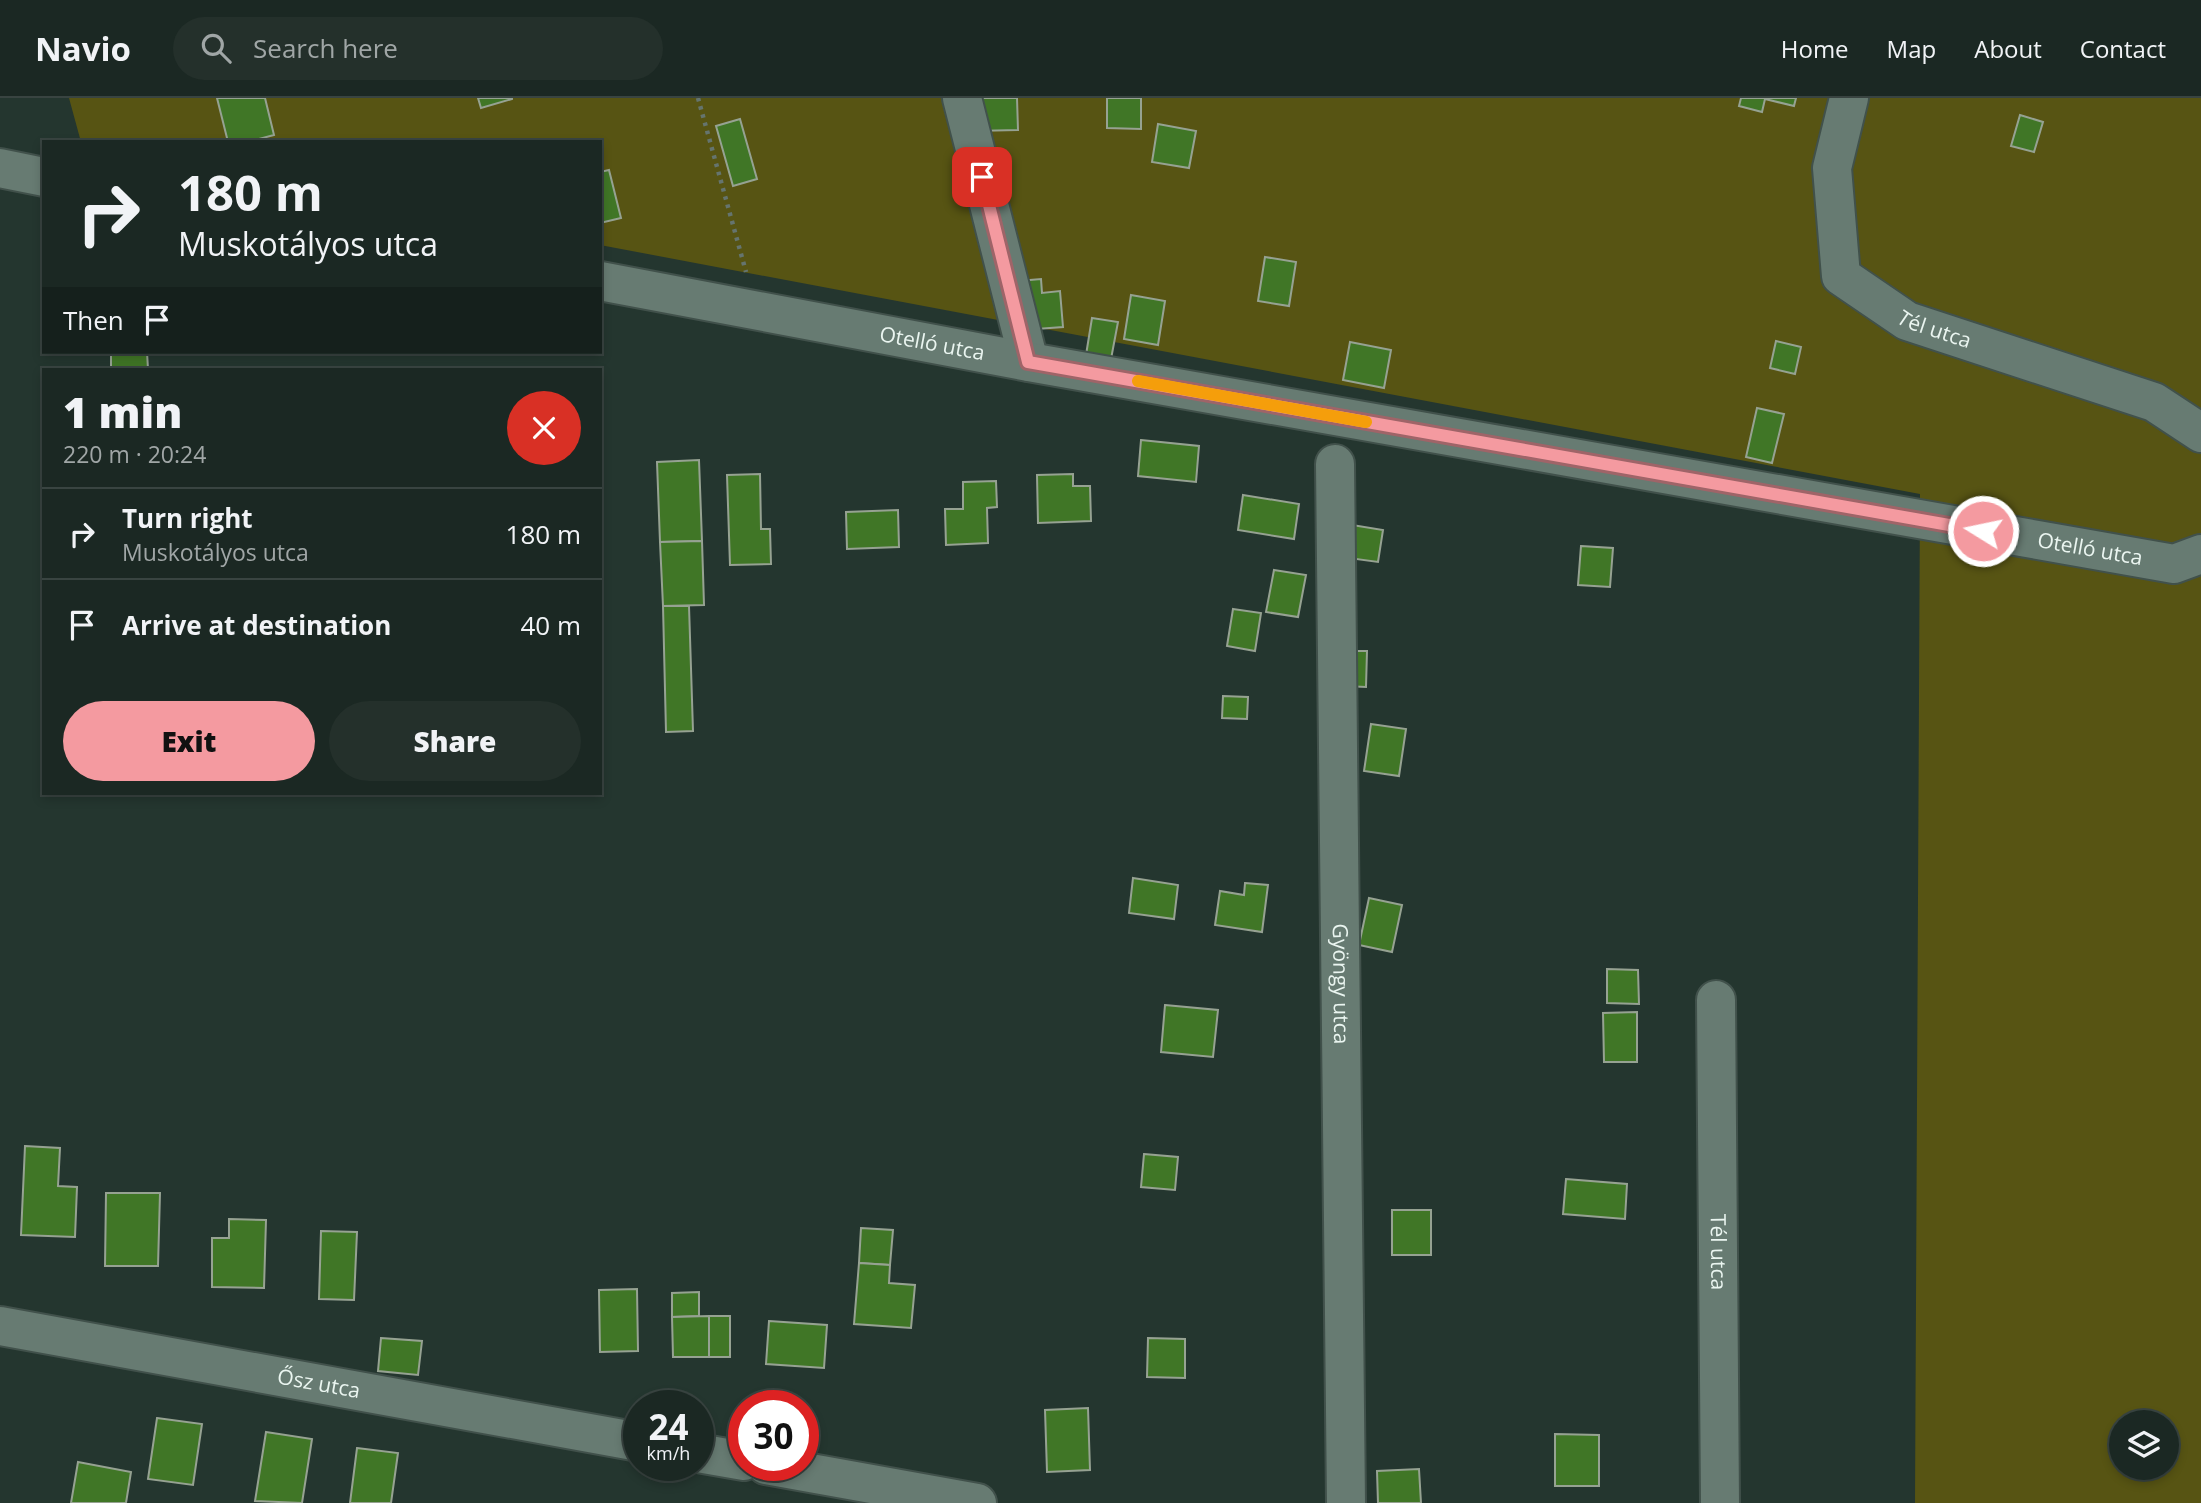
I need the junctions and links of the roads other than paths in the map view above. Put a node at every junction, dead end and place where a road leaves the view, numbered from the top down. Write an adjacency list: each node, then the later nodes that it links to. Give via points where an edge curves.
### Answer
1 (962, 98): 6 (street)
2 (1849, 98): 7 (street, Tél utca, via 1832,169 1841,276 1907,321 2154,402)
3 (0, 169): 4 (street)
4 (42, 177)
5 (602, 281): 6 (street, Otelló utca)
6 (1028, 362): 9 (street, Otelló utca)
7 (2201, 433)
8 (1335, 464): 15 (street, Gyöngy utca)
9 (2188, 559)
10 (1716, 1000): 16 (street, Tél utca)
11 (0, 1326): 12 (street, Ősz utca)
12 (623, 1439)
13 (819, 1475): 14 (street)
14 (977, 1503)
15 (1346, 1503)
16 (1720, 1503)

